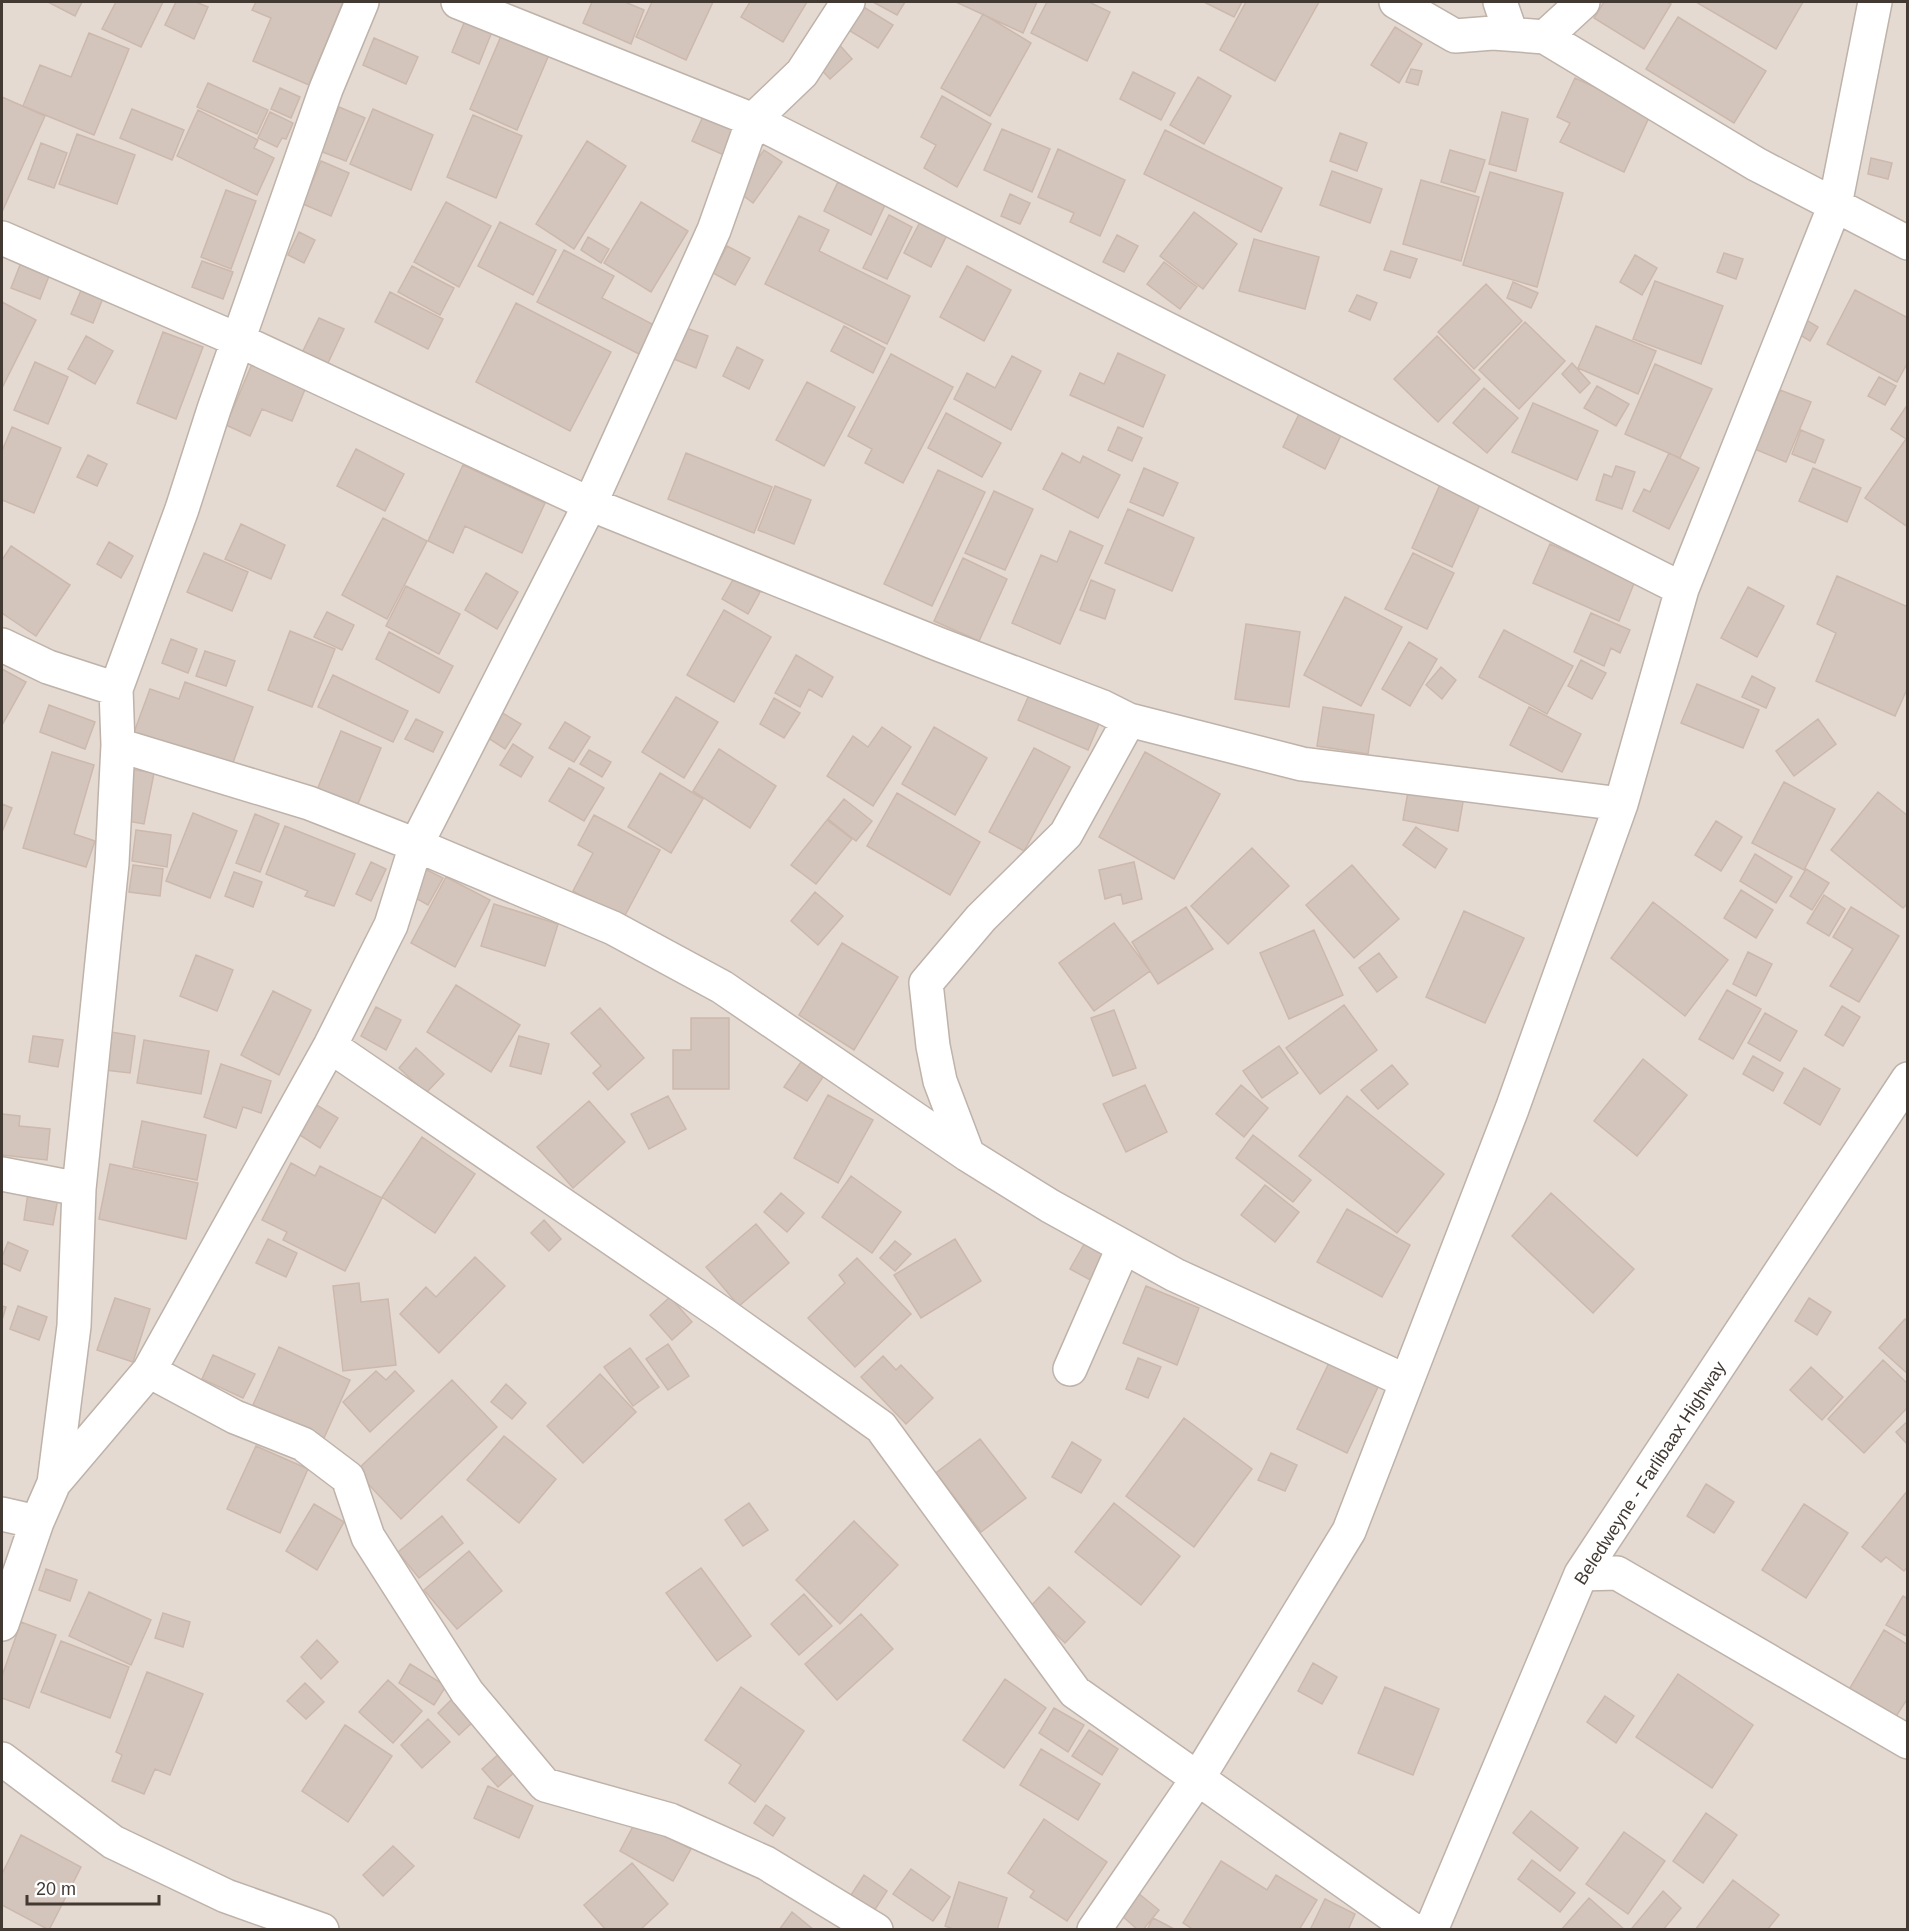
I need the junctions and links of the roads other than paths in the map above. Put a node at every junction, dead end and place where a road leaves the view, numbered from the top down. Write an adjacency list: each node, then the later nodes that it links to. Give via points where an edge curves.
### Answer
1 (362, 2): 14 (street, via 326,89)
2 (458, 2): 10 (street)
3 (848, 2): 10 (street, via 802,73)
4 (1396, 2): 8 (street, via 1455,36)
5 (1500, 2): 8 (street, via 1508,25)
6 (1583, 2): 9 (street)
7 (1875, 2): 11 (street)
8 (1493, 33): 9 (street)
9 (1545, 38): 11 (street, via 1756,164)
10 (753, 120): 15 (street, via 714,230); 16 (street)
11 (1835, 206): 13 (street); 16 (street)
12 (2, 238): 14 (street)
13 (1908, 243)
14 (238, 340): 15 (street); 18 (street)
15 (590, 504): 19 (street); 22 (street)
16 (1682, 589): 21 (street)
17 (2, 645): 18 (street, via 48,667)
18 (116, 689): 20 (street)
19 (1129, 720): 21 (street, via 1302,764); 25 (street, via 1066,834 981,918 926,983 940,1081)
20 (118, 745): 22 (street, via 309,803); 27 (street, via 112,863)
21 (1621, 804): 31 (street, via 1512,1109)
22 (416, 845): 23 (street, via 391,925); 25 (street, via 613,928 722,987)
23 (330, 1046): 30 (street); 39 (street, via 880,1427 1075,1692)
24 (1908, 1079): 35 (street, Beledweyne - Farlibaax Highway)
25 (968, 1155): 28 (street)
26 (2, 1174): 27 (street)
27 (80, 1189): 32 (street, via 74,1326)
28 (1123, 1248): 29 (street); 31 (street)
29 (1070, 1369)
30 (149, 1371): 32 (street); 41 (street, via 235,1417 303,1444 348,1478 368,1537 454,1672 545,1785 670,1820 766,1863)
31 (1406, 1381): 39 (street, via 1349,1531)
32 (54, 1483): 34 (street)
33 (2, 1514): 34 (street)
34 (37, 1522): 36 (street)
35 (1581, 1574): 37 (street, via 1617,1573); 44 (street, Beledweyne - Farlibaax Highway)
36 (2, 1624)
37 (1908, 1742)
38 (2, 1759): 40 (street, via 113,1842 226,1896)
39 (1198, 1778): 42 (street); 43 (street)
40 (322, 1929)
41 (876, 1929)
42 (1094, 1929)
43 (1413, 1929)
44 (1431, 1929)

